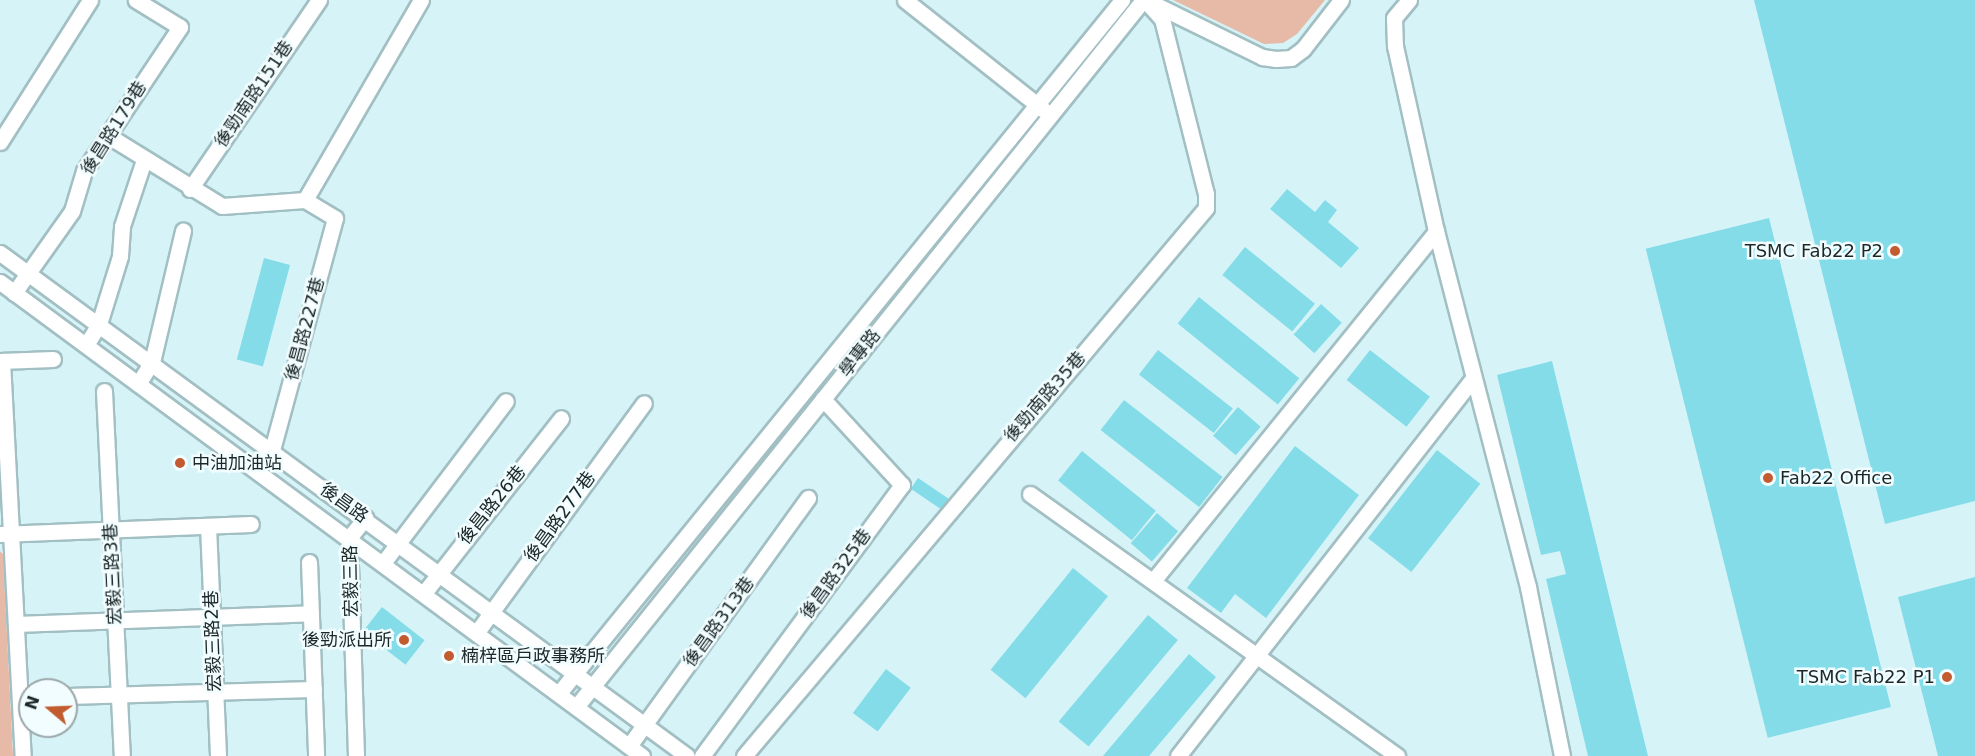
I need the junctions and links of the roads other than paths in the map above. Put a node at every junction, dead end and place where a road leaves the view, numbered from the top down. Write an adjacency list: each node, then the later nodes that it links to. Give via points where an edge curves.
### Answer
1 (136, 0): 12 (street, 後昌路179巷, via 180,27)
2 (421, 0): 16 (street)
3 (905, 0): 10 (street)
4 (1122, 0): 10 (street, 學專路)
5 (1145, 0): 6 (street, via 1262,57 1276,59 1291,58 1303,49); 11 (street, 學專路); 79 (street, 後勁南路35巷, via 1162,19 1206,194 1206,208)
6 (1341, 0)
7 (1409, 0): 18 (street, via 1394,18 1395,46)
8 (88, 1): 13 (street)
9 (314, 2): 15 (street, 後勁南路151巷)
10 (1037, 106): 11 (street); 58 (street, 學專路)
11 (1050, 115): 31 (street, 學專路)
12 (107, 135): 14 (street); 20 (street, 後昌路179巷, via 84,171 72,211)
13 (0, 142)
14 (144, 160): 15 (street); 23 (street, via 122,226 120,256)
15 (190, 189): 16 (street, via 222,206)
16 (305, 200): 35 (street, 後昌路227巷, via 335,218)
17 (183, 231): 27 (street)
18 (1436, 231): 28 (street); 49 (street)
19 (0, 253): 20 (street, 後昌路)
20 (29, 273): 22 (street, 後昌路179巷); 23 (street, 後昌路)
21 (0, 282): 22 (street, 後昌路)
22 (14, 292): 24 (street, 後昌路)
23 (99, 324): 24 (street); 27 (street, 後昌路)
24 (86, 345): 29 (street, 後昌路)
25 (53, 359): 26 (street)
26 (1, 361): 43 (street)
27 (152, 362): 29 (street); 35 (street, 後昌路)
28 (1473, 378): 57 (street); 81 (street, via 1528,587)
29 (138, 384): 36 (street, 後昌路)
30 (104, 391): 42 (street, 宏毅三路3巷)
31 (823, 399): 60 (street, 學專路); 78 (street, 後昌路325巷, via 902,484)
32 (506, 401): 45 (street)
33 (644, 403): 51 (street, 後昌路277巷)
34 (561, 418): 48 (street, 後昌路26巷)
35 (272, 450): 36 (street, 後昌路227巷); 39 (street, 後昌路)
36 (257, 470): 44 (street, 後昌路)
37 (1030, 494): 49 (street)
38 (808, 498): 67 (street, 後昌路313巷)
39 (365, 518): 44 (street, 宏毅三路); 45 (street, 後昌路)
40 (251, 524): 41 (street)
41 (208, 526): 42 (street); 53 (street, 宏毅三路2巷)
42 (111, 530): 43 (street); 54 (street, 宏毅三路3巷)
43 (6, 534): 55 (street)
44 (349, 538): 47 (street, 後昌路); 75 (street, 宏毅三路)
45 (397, 542): 47 (street); 48 (street, 後昌路)
46 (309, 562): 52 (street)
47 (383, 563): 50 (street, 後昌路)
48 (438, 572): 50 (street, 後昌路26巷); 51 (street, 後昌路)
49 (1153, 581): 57 (street)
50 (424, 593): 56 (street, 後昌路)
51 (492, 611): 56 (street, 後昌路277巷); 58 (street, 後昌路)
52 (311, 613): 53 (street); 61 (street)
53 (212, 619): 54 (street); 62 (street, 宏毅三路2巷)
54 (115, 621): 55 (street); 64 (street, 宏毅三路3巷)
55 (16, 624): 59 (street)
56 (477, 632): 63 (street, 後昌路)
57 (1257, 653): 70 (street); 80 (street)
58 (574, 673): 60 (street, 後昌路); 63 (street, 學專路)
59 (23, 678)
60 (593, 687): 66 (street, 學專路); 67 (street, 後昌路)
61 (314, 689): 62 (street); 74 (street)
62 (215, 690): 64 (street); 73 (street, 宏毅三路2巷)
63 (559, 693): 66 (street, 後昌路)
64 (119, 695): 65 (street); 72 (street, 宏毅三路3巷)
65 (78, 696)
66 (576, 707): 69 (street, 後昌路)
67 (644, 725): 69 (street, 後昌路313巷); 77 (street, 後昌路)
68 (24, 738): 71 (street)
69 (628, 746): 76 (street, 後昌路)
70 (1394, 755)
71 (23, 756)
72 (122, 756)
73 (218, 756)
74 (316, 756)
75 (356, 756)
76 (642, 756)
77 (687, 756)
78 (702, 756)
79 (744, 756)
80 (1178, 756)
81 (1562, 756)

